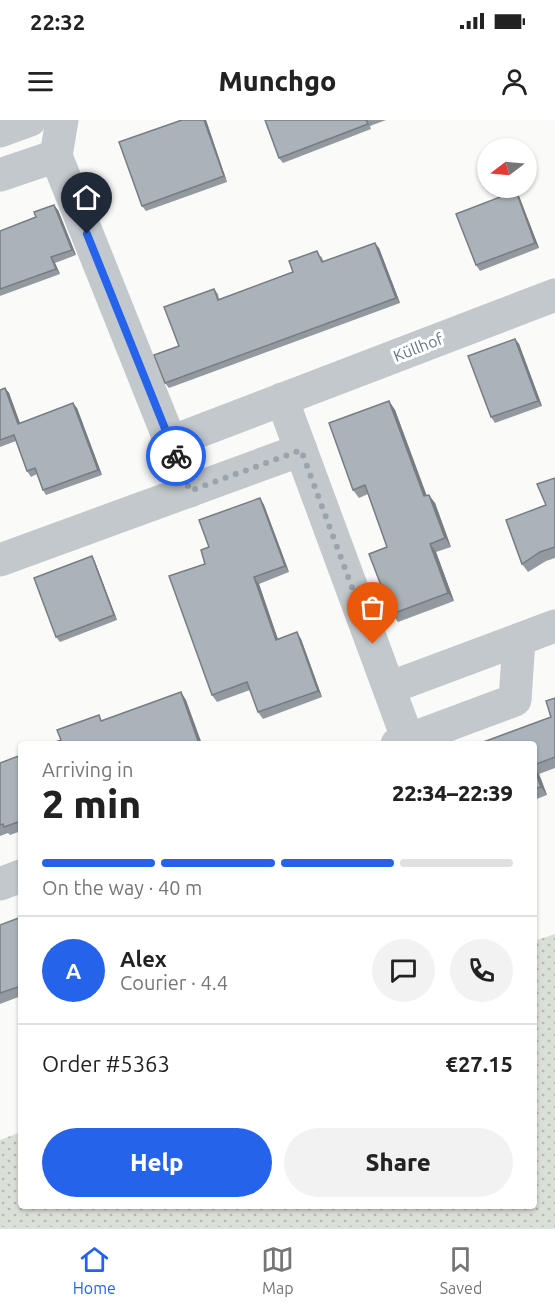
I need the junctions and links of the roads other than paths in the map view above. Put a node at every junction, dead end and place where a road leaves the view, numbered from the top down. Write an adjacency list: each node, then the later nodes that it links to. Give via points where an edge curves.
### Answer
1 (30, 120): 3 (street)
2 (62, 120): 4 (street)
3 (0, 131)
4 (56, 156): 5 (street); 8 (street)
5 (0, 176)
6 (555, 295): 7 (street, Küllhof)
7 (282, 399): 8 (street, Küllhof); 9 (street)
8 (171, 442): 10 (street)
9 (301, 450): 10 (street); 14 (street)
10 (190, 491): 11 (street)
11 (0, 560)
12 (555, 626): 13 (street)
13 (519, 640): 14 (street); 16 (street, via 515,700)
14 (389, 688): 15 (street)
15 (402, 741)
16 (405, 741)
17 (18, 877): 18 (street)
18 (0, 884)

